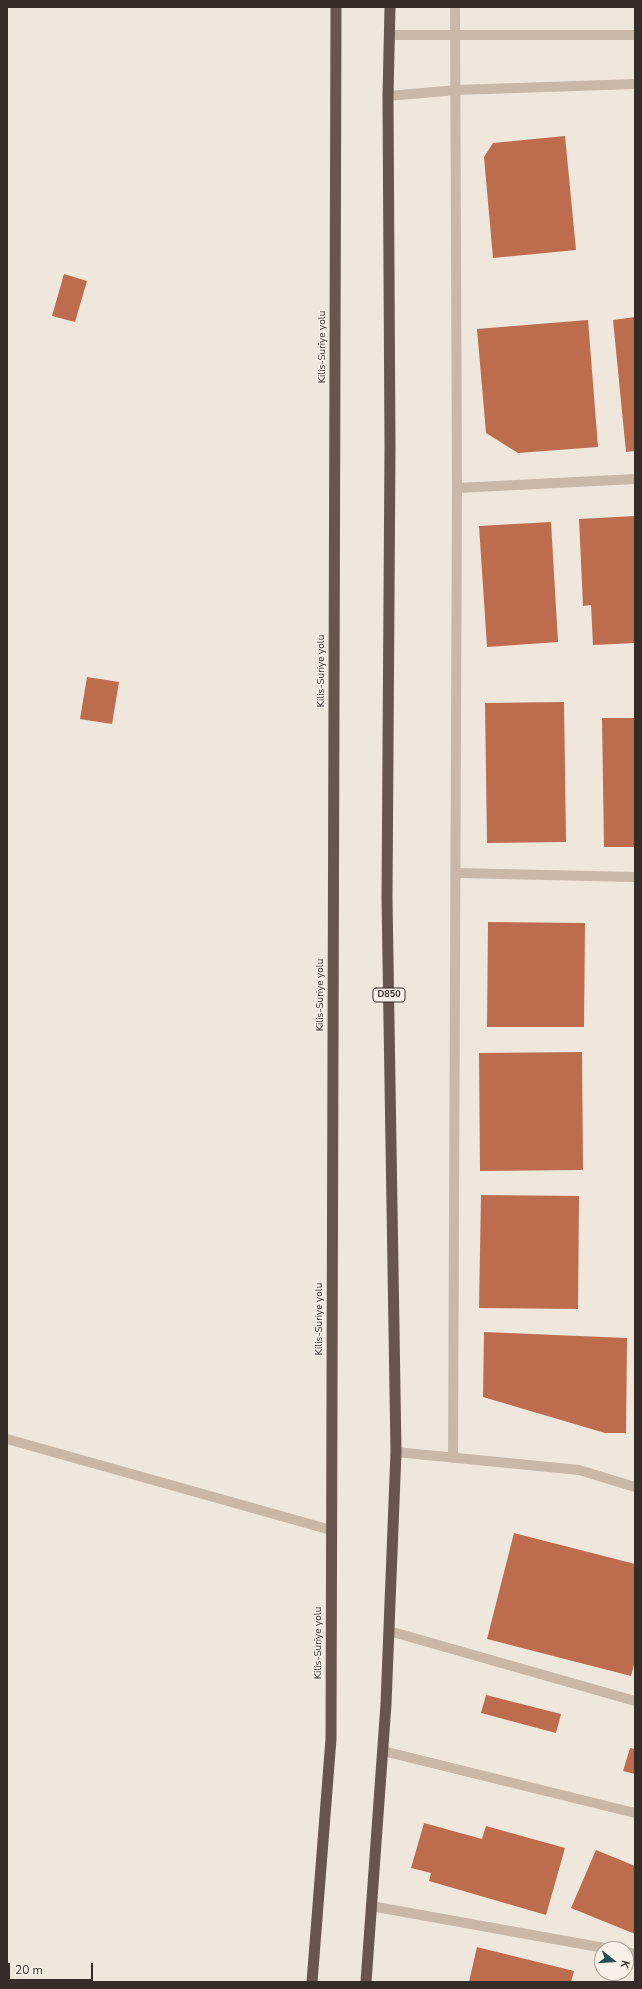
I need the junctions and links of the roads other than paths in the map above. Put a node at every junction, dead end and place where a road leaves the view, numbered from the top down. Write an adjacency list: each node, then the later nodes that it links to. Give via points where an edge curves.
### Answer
1 (336, 7): 18 (highway, Kilis-Suriye yolu)
2 (390, 7): 4 (highway, D850)
3 (456, 7): 5 (street)
4 (390, 35): 5 (street); 9 (highway, D850)
5 (455, 35): 6 (street); 8 (street)
6 (635, 35)
7 (635, 84): 8 (street)
8 (457, 90): 9 (street); 11 (street)
9 (388, 96): 15 (highway, D850, via 390,447 387,898)
10 (635, 479): 11 (street)
11 (457, 488): 12 (street)
12 (457, 872): 13 (street); 16 (street)
13 (635, 877)
14 (7, 1439): 18 (street)
15 (396, 1452): 16 (street); 19 (highway, D850)
16 (453, 1458): 17 (street, via 579,1470)
17 (635, 1487)
18 (331, 1530): 25 (highway, Kilis-Suriye yolu, via 331,1739)
19 (389, 1631): 20 (street); 21 (highway, D850)
20 (635, 1701)
21 (383, 1752): 22 (street); 23 (highway, D850)
22 (635, 1813)
23 (371, 1906): 24 (street); 26 (highway, D850)
24 (594, 1946)
25 (312, 1982)
26 (366, 1982)

